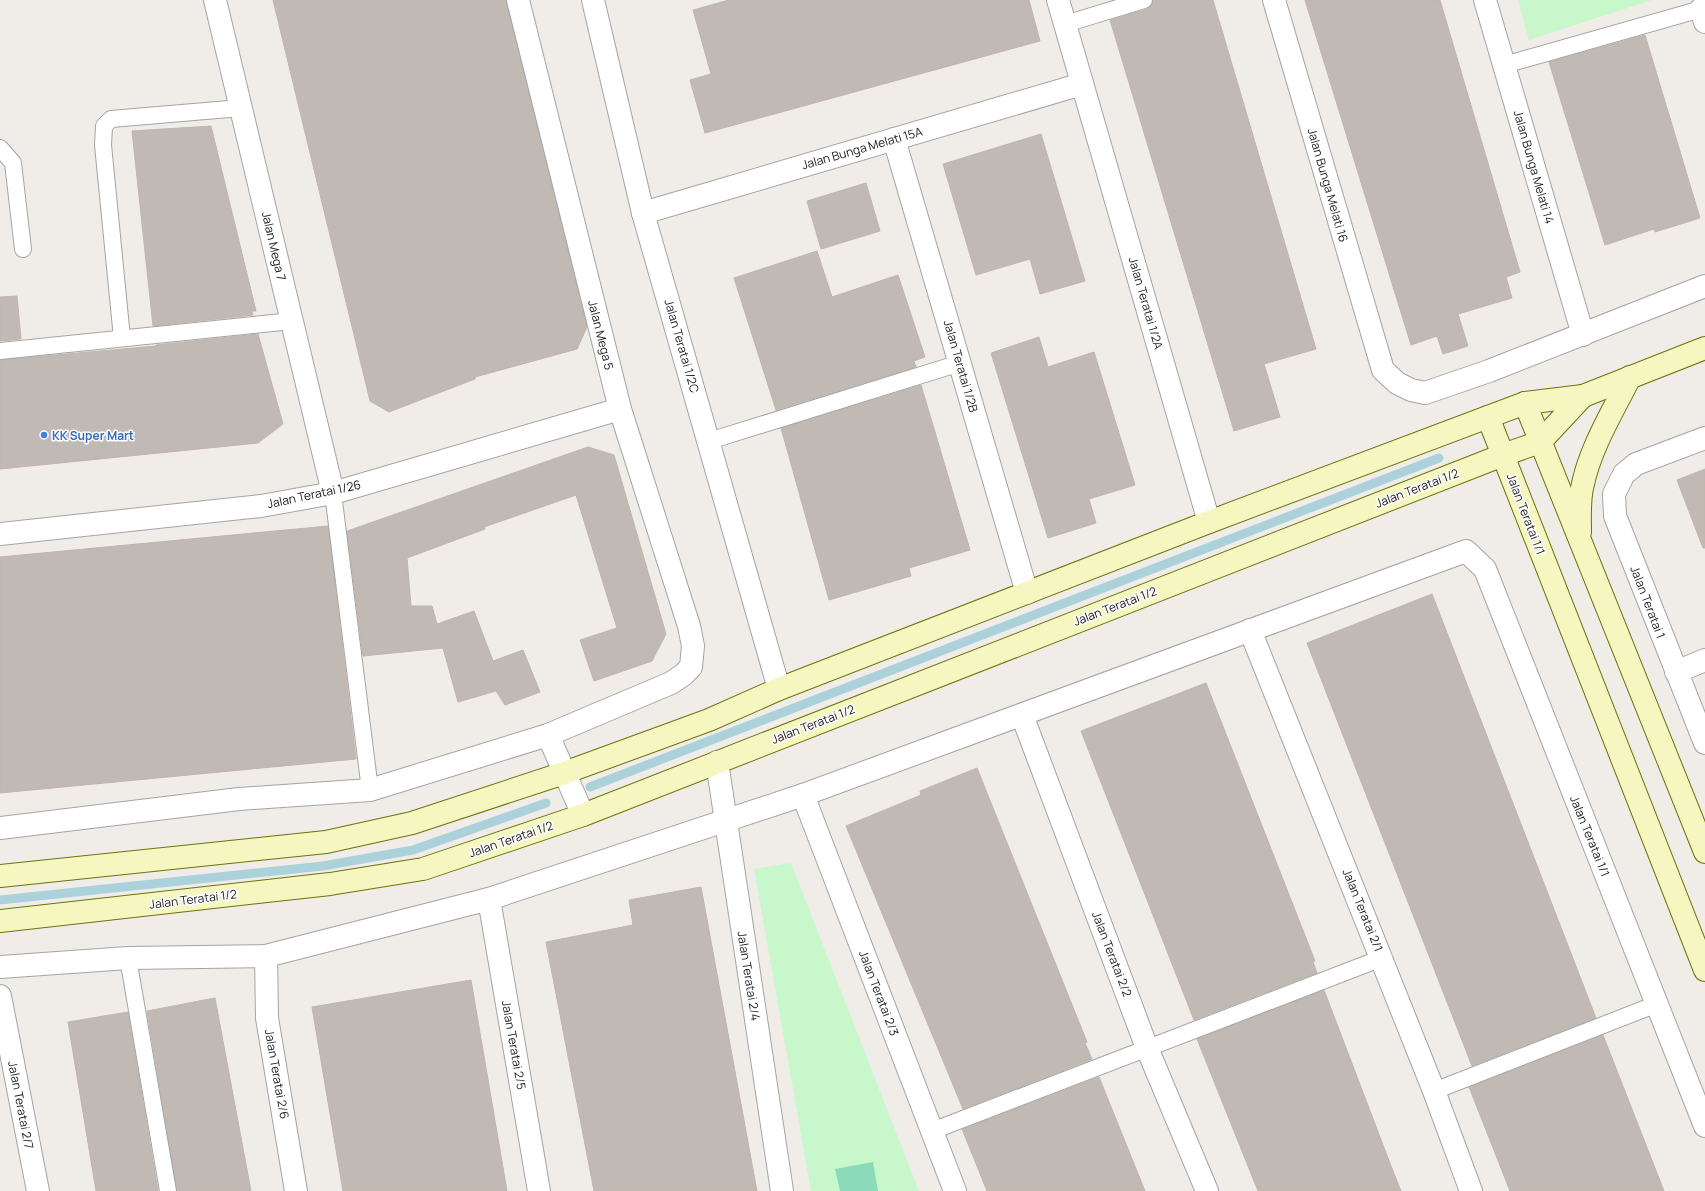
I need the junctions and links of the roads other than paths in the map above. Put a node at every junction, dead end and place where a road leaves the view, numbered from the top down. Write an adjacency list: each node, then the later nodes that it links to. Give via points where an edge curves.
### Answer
1 (215, 0): 12 (street, Jalan Mega 7)
2 (518, 0): 27 (street, Jalan Mega 5)
3 (593, 0): 15 (street, Jalan Teratai 1/2C)
4 (1058, 0): 9 (street, Jalan Teratai 1/2A)
5 (1144, 0): 9 (lane)
6 (1274, 0): 19 (street, Jalan Bunga Melati 16, via 1383,370 1397,383 1425,393)
7 (1485, 0): 10 (street, Jalan Bunga Melati 14)
8 (1704, 13): 10 (lane)
9 (1065, 24): 11 (street, Jalan Teratai 1/2A)
10 (1504, 66): 19 (street, Jalan Bunga Melati 14)
11 (1082, 84): 13 (street, Jalan Bunga Melati 15A); 34 (street, Jalan Teratai 1/2A)
12 (241, 108): 18 (street, Jalan Mega 7); 20 (lane, via 111,119 104,126 103,145)
13 (894, 139): 15 (street, Jalan Bunga Melati 15A); 23 (street, Jalan Teratai 1/2B)
14 (0, 148): 16 (lane, via 13,162)
15 (643, 213): 30 (street, Jalan Teratai 1/2C)
16 (23, 248)
17 (1705, 286): 19 (street)
18 (292, 321): 20 (lane); 33 (street, Jalan Mega 7)
19 (1583, 335)
20 (122, 338): 22 (lane)
21 (1705, 348): 24 (main road, Jalan Teratai 1/2)
22 (0, 351)
23 (960, 363): 30 (lane); 37 (street, Jalan Teratai 1/2B)
24 (1630, 377): 25 (main road, Jalan Teratai 1/2); 36 (main road, via 1589,461 1581,490)
25 (1583, 396): 26 (main road, Jalan Teratai 1/2); 31 (main road, Jalan Teratai 1/2)
26 (1525, 403): 28 (main road, Jalan Teratai 1/2); 31 (main road)
27 (620, 409): 33 (street, Jalan Teratai 1/26); 43 (street, Jalan Mega 5, via 689,626 693,646 691,667 671,683)
28 (1488, 417): 32 (main road, Jalan Teratai 1/1); 34 (main road, Jalan Teratai 1/2)
29 (1705, 438): 40 (street, Jalan Teratai 1, via 1636,464 1624,474 1614,494 1615,516)
30 (709, 441): 41 (street, Jalan Teratai 1/2C)
31 (1540, 442): 32 (main road, Jalan Teratai 1/2); 36 (main road)
32 (1503, 455): 45 (main road, Jalan Teratai 1/2); 60 (main road, Jalan Teratai 1/1)
33 (333, 493): 35 (street, Jalan Teratai 1/26, via 261,506); 47 (lane)
34 (1209, 522): 37 (main road, Jalan Teratai 1/2)
35 (0, 534)
36 (1580, 542): 52 (main road)
37 (1027, 593): 41 (main road, Jalan Teratai 1/2)
38 (1250, 630): 42 (street); 58 (street, Jalan Teratai 2/1); 62 (street, Jalan Teratai 1/1, via 1466,551 1485,570)
39 (1705, 660): 40 (street)
40 (1676, 672): 44 (street, Jalan Teratai 1)
41 (779, 689): 46 (main road, Jalan Teratai 1/2, via 709,720)
42 (1022, 715): 48 (street); 63 (street, Jalan Teratai 2/2)
43 (548, 735): 46 (street); 47 (street)
44 (1705, 743)
45 (717, 762): 49 (main road, Jalan Teratai 1/2); 50 (street, Jalan Teratai 2/4)
46 (564, 773): 49 (street); 53 (main road, Jalan Teratai 1/2, via 412,823 326,842)
47 (370, 790): 51 (street, via 239,799)
48 (803, 795): 50 (street); 66 (street, Jalan Teratai 2/3)
49 (583, 815): 55 (main road, Jalan Teratai 1/2, via 423,869 330,884)
50 (726, 821): 54 (street); 71 (street, Jalan Teratai 2/4)
51 (0, 828)
52 (1705, 852)
53 (0, 876)
54 (489, 899): 56 (street); 70 (street, Jalan Teratai 2/5)
55 (0, 921)
56 (266, 956): 57 (street); 69 (street, Jalan Teratai 2/6, via 267,1018)
57 (128, 958): 59 (street); 68 (lane)
58 (1382, 958): 63 (lane); 64 (street, Jalan Teratai 2/1)
59 (0, 967)
60 (1705, 970)
61 (0, 996): 67 (street, Jalan Teratai 2/7)
62 (1656, 1004): 64 (lane); 65 (street, Jalan Teratai 1/1)
63 (1147, 1048): 66 (lane); 73 (street, Jalan Teratai 2/2)
64 (1434, 1091): 74 (street, Jalan Teratai 2/1)
65 (1705, 1126)
66 (932, 1131): 72 (street, Jalan Teratai 2/3)
67 (38, 1191)
68 (168, 1191)
69 (296, 1191)
70 (539, 1191)
71 (782, 1191)
72 (955, 1191)
73 (1207, 1191)
74 (1471, 1191)

